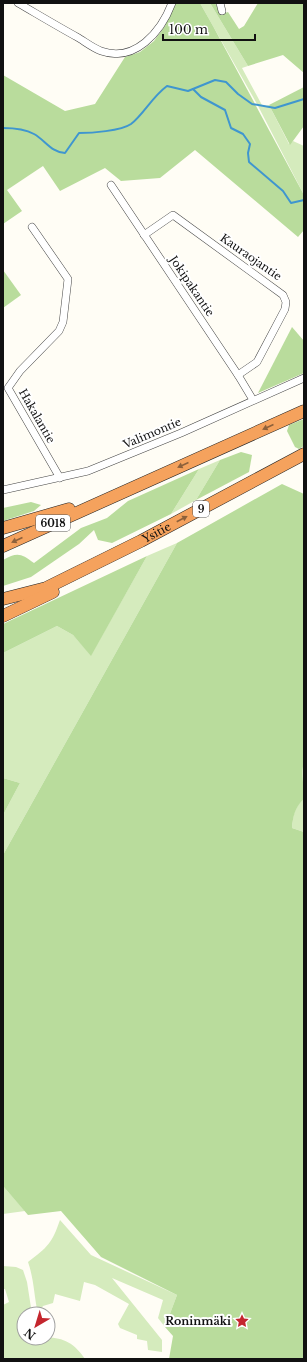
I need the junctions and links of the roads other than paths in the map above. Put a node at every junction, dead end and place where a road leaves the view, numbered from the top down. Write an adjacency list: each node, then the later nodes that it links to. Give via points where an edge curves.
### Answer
1 (18, 3): 2 (street, via 101,51 122,54 137,49 152,38 162,25)
2 (172, 3)
3 (220, 3): 4 (street)
4 (222, 12)
5 (111, 185): 7 (street, Jokipakantie)
6 (32, 227): 10 (street, Hakalantie, via 68,279 63,322 59,331 20,371)
7 (144, 235): 8 (street, Jokipakantie); 8 (street, Kauraojantie, via 173,215 283,295 285,309 256,362)
8 (238, 375): 11 (street, Jokipakantie)
9 (304, 378): 11 (street, Valimontie)
10 (5, 391): 14 (street, Hakalantie)
11 (253, 400): 14 (street, Valimontie, via 134,453 88,471)
12 (304, 411): 16 (highway, one-way to 16)
13 (304, 454): 19 (highway, Ysitie / 9, one-way to 13)
14 (60, 478): 15 (street, Valimontie)
15 (3, 490)
16 (103, 501): 17 (highway); 18 (highway, 6018, one-way to 18)
17 (3, 528)
18 (3, 546)
19 (97, 563): 20 (highway, Ysitie / 9, via 46,588); 21 (highway, via 79,579)
20 (3, 599)
21 (3, 616)

